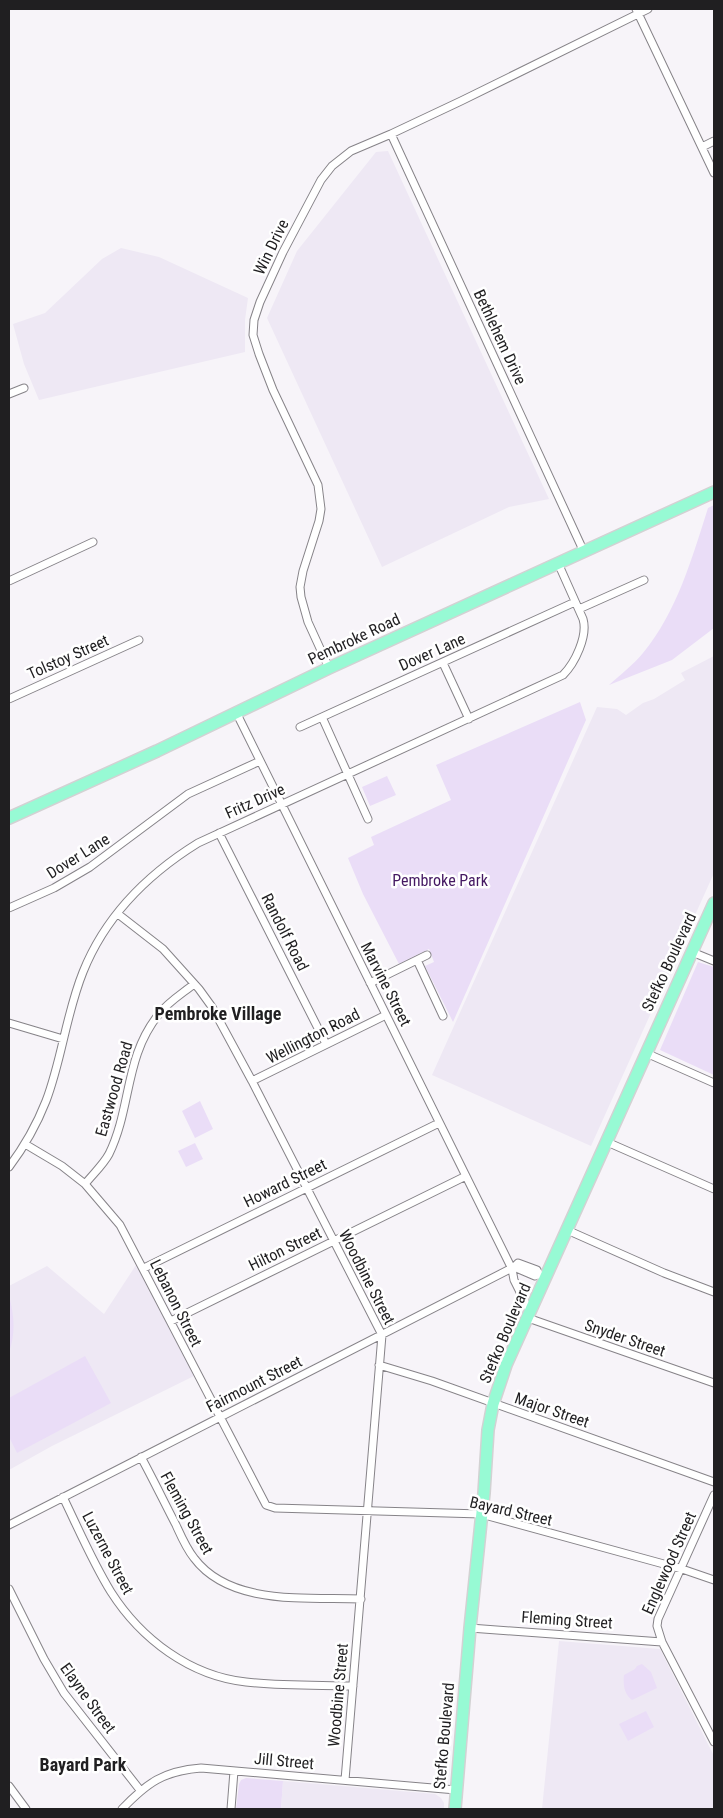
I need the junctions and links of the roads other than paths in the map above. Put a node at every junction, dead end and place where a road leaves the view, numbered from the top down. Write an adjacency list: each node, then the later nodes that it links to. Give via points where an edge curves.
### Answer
1 (648, 9): 2 (street, Win Drive)
2 (637, 11): 3 (street, Win Drive); 5 (street)
3 (391, 134): 11 (street, Bethlehem Drive); 18 (street, Win Drive, via 351,151 321,179 283,252 254,320 254,334 266,372 318,485 320,521 300,587 303,608)
4 (714, 141): 5 (street)
5 (702, 147): 6 (street)
6 (714, 173)
7 (24, 388): 8 (street)
8 (9, 394)
9 (714, 492): 11 (main road, Pembroke Road)
10 (94, 542): 13 (street)
11 (584, 552): 12 (main road, Pembroke Road)
12 (558, 563): 15 (street, Fritz Drive); 18 (main road, Pembroke Road)
13 (9, 580)
14 (644, 580): 15 (street, Dover Lane)
15 (577, 606): 17 (street, Dover Lane); 22 (street, Fritz Drive, via 584,634 566,672 558,679)
16 (139, 640): 19 (street, Tolstoy Street)
17 (443, 662): 21 (street, Dover Lane); 22 (street)
18 (329, 668): 20 (main road, Pembroke Road)
19 (9, 699)
20 (236, 712): 24 (street, Marvine Street); 27 (main road, Pembroke Road)
21 (322, 717): 23 (street, Dover Lane); 25 (street)
22 (469, 720): 25 (street, Fritz Drive)
23 (300, 727)
24 (260, 761): 26 (street, Marvine Street); 31 (street, Dover Lane, via 188,794 81,873)
25 (348, 774): 26 (street, Fritz Drive); 28 (street)
26 (282, 804): 29 (street, Fritz Drive); 37 (street, Marvine Street)
27 (9, 818)
28 (368, 818)
29 (219, 833): 32 (street, Fritz Drive, via 167,863 134,893); 43 (street, Randolf Road)
30 (714, 903): 33 (main road, Stefko Boulevard)
31 (9, 908)
32 (118, 914): 38 (street, Woodbine Street, via 163,949); 42 (street, Fritz Drive, via 83,972)
33 (692, 952): 36 (street); 44 (main road, Stefko Boulevard)
34 (427, 955): 35 (street)
35 (417, 960): 37 (street); 40 (street)
36 (714, 961)
37 (370, 982): 39 (street, Marvine Street)
38 (194, 984): 45 (street, Woodbine Street, via 219,1018); 52 (street, Eastwood Road, via 161,1011 147,1031 135,1057 111,1147 103,1163)
39 (386, 1015): 43 (street, Wellington Road); 47 (street, Marvine Street)
40 (444, 1016)
41 (9, 1023): 42 (street)
42 (63, 1039): 49 (street, Fritz Drive, via 46,1102)
43 (326, 1044): 45 (street, Wellington Road)
44 (646, 1053): 46 (street); 48 (main road, Stefko Boulevard)
45 (252, 1082): 53 (street, Woodbine Street)
46 (714, 1083)
47 (439, 1122): 51 (street, Marvine Street); 53 (street, Howard Street)
48 (607, 1142): 54 (street); 55 (main road, Stefko Boulevard)
49 (25, 1144): 50 (street, Fritz Drive); 52 (street, Lebanon Street)
50 (9, 1167)
51 (466, 1176): 56 (street, Hilton Street); 58 (street, Marvine Street)
52 (85, 1184): 57 (street, Lebanon Street, via 120,1225)
53 (306, 1189): 56 (street, Woodbine Street); 57 (street, Howard Street)
54 (714, 1189)
55 (567, 1230): 59 (main road, Stefko Boulevard); 60 (street)
56 (333, 1241): 62 (street, Hilton Street); 63 (street, Woodbine Street)
57 (144, 1268): 62 (street, Lebanon Street)
58 (513, 1268): 59 (street, via 518,1263 538,1270); 61 (street, Marvine Street, via 514,1280); 63 (street, Fairmount Street)
59 (543, 1276): 61 (main road, Stefko Boulevard)
60 (714, 1292)
61 (529, 1315): 65 (street, Snyder Street); 66 (main road, Stefko Boulevard, via 506,1365)
62 (170, 1321): 67 (street, Lebanon Street)
63 (382, 1336): 64 (street, Woodbine Street); 67 (street, Fairmount Street)
64 (380, 1364): 66 (street, Major Street); 73 (street, Woodbine Street)
65 (714, 1383)
66 (493, 1404): 69 (street, Major Street); 74 (main road, Stefko Boulevard)
67 (220, 1417): 68 (street, Fairmount Street); 72 (street, Lebanon Street)
68 (141, 1457): 71 (street, Fairmount Street); 79 (street, Fleming Street, via 190,1553 216,1579 261,1596)
69 (714, 1482)
70 (714, 1495): 76 (street, Englewood Street)
71 (63, 1497): 75 (street, Fairmount Street); 82 (street, Luzerne Street, via 115,1598 139,1628 183,1662 245,1682)
72 (266, 1505): 73 (street, Bayard Street)
73 (367, 1511): 74 (street, Bayard Street); 79 (street, Woodbine Street)
74 (481, 1514): 76 (street, Bayard Street); 80 (main road, Stefko Boulevard)
75 (9, 1525)
76 (682, 1568): 77 (street, Bayard Street); 81 (street, Englewood Street, via 656,1626)
77 (714, 1580)
78 (9, 1589): 87 (street, Elayne Street, via 64,1693)
79 (361, 1599): 82 (street, Woodbine Street)
80 (470, 1628): 81 (street, Fleming Street); 88 (main road, Stefko Boulevard)
81 (662, 1642): 83 (street, Englewood Street)
82 (352, 1686): 85 (street, Woodbine Street)
83 (714, 1742)
84 (234, 1771): 85 (street, Jill Street); 87 (street, Jill Street, via 201,1768 181,1771); 91 (street)
85 (345, 1780): 88 (street, Jill Street)
86 (9, 1786): 89 (street)
87 (140, 1790): 90 (street, Jill Street)
88 (456, 1790): 92 (main road, Stefko Boulevard)
89 (26, 1809)
90 (122, 1809)
91 (231, 1809)
92 (455, 1809)

